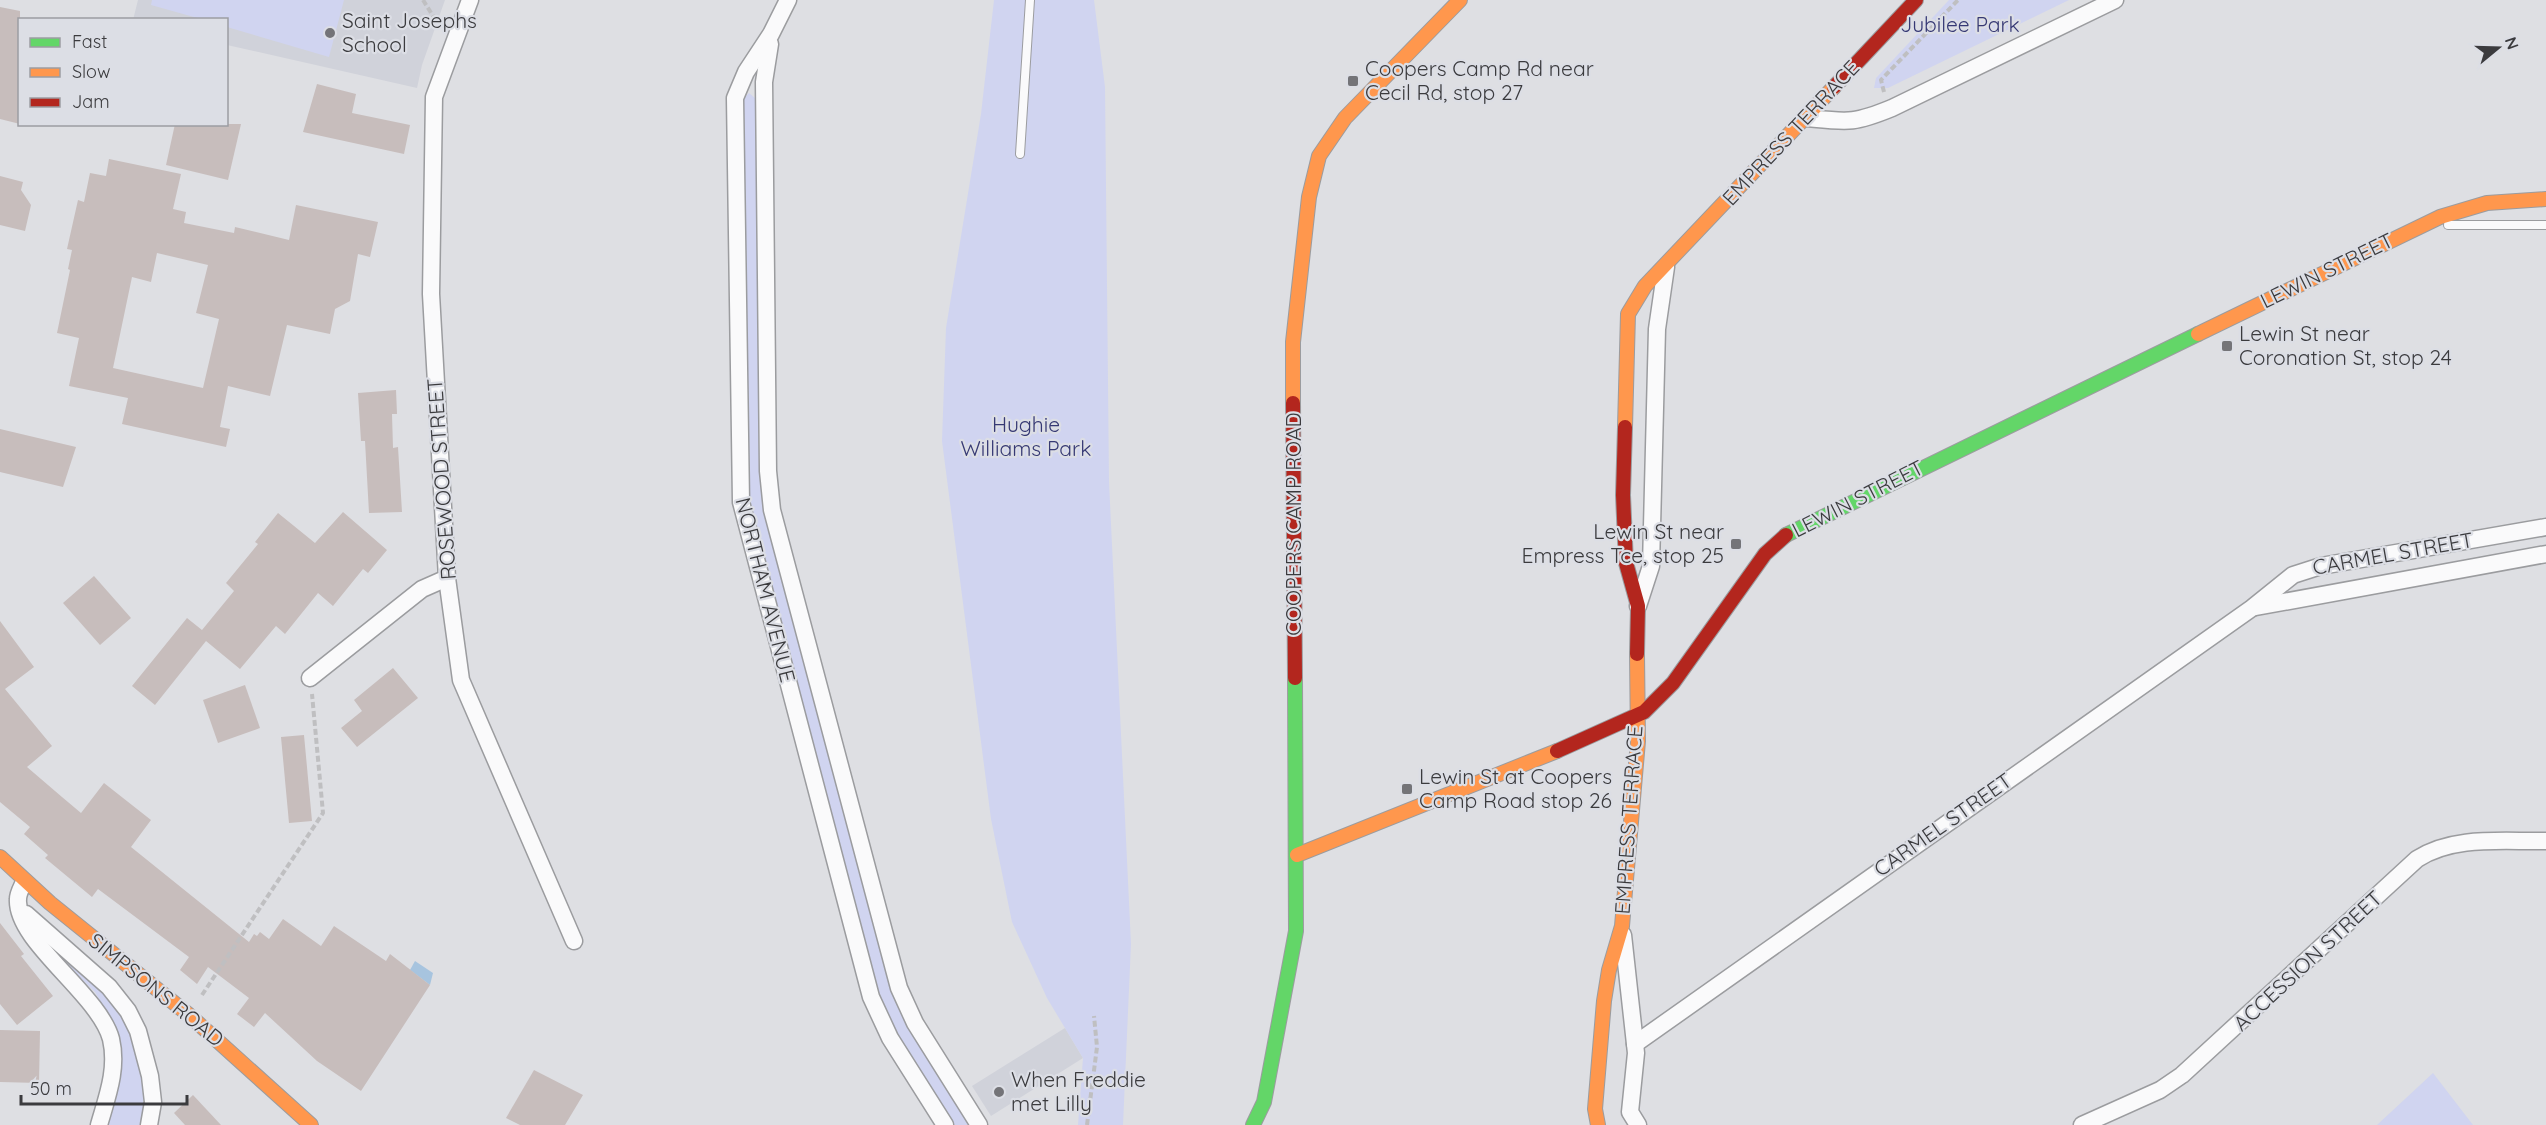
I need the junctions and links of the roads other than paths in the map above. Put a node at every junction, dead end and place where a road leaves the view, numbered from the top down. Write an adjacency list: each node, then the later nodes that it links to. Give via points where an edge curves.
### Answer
1 (470, 0): 16 (street, ROSEWOOD STREET, via 434,97 431,294)
2 (788, 0): 7 (street, NORTHAM AVENUE)
3 (1030, 0): 9 (lane)
4 (1460, 0): 22 (street, COOPERS CAMP ROAD, via 1345,118 1319,156 1309,198 1293,342)
5 (1916, 0): 8 (street, EMPRESS TERRACE)
6 (2115, 0): 8 (street, via 1892,108 1852,123)
7 (771, 34): 33 (street, NORTHAM AVENUE, via 746,72 735,98 741,502 871,997 890,1038); 34 (street, NORTHAM AVENUE, via 764,82 768,471 772,510 898,988 915,1023)
8 (1806, 118): 13 (street, EMPRESS TERRACE)
9 (1020, 154)
10 (2546, 199): 12 (street, LEWIN STREET, via 2481,204)
11 (2546, 225): 12 (lane, LEWIN STREET, via 2450,225)
12 (2409, 232): 20 (street, LEWIN STREET, via 1779,539 1750,571 1668,690)
13 (1666, 267): 17 (street, EMPRESS TERRACE, via 1656,329 1651,566); 17 (street, EMPRESS TERRACE, via 1636,297 1628,322 1624,541)
14 (2546, 527): 18 (street, CARMEL STREET, via 2312,568 2283,581)
15 (2546, 554): 18 (street, CARMEL STREET)
16 (447, 578): 19 (street, via 422,589); 27 (street, ROSEWOOD STREET, via 462,680)
17 (1638, 606): 20 (street, EMPRESS TERRACE)
18 (2252, 608): 28 (street, CARMEL STREET)
19 (310, 678)
20 (1637, 716): 22 (street, LEWIN STREET); 26 (street, EMPRESS TERRACE)
21 (2546, 841): 39 (street, ACCESSION STREET, via 2457,843 2417,859 2182,1076)
22 (1297, 855): 29 (street, COOPERS CAMP ROAD, via 1296,931)
23 (0, 857): 24 (street, SIMPSONS ROAD)
24 (24, 882): 25 (street, via 18,895); 32 (street, SIMPSONS ROAD, via 189,1015)
25 (19, 908): 30 (street, via 39,944 94,1008 109,1032 114,1065); 31 (street, via 109,987 128,1011 138,1031 150,1076 153,1102)
26 (1622, 926): 28 (street, EMPRESS TERRACE); 37 (street, EMPRESS TERRACE, via 1604,1001)
27 (574, 941)
28 (1635, 1044): 38 (street, EMPRESS TERRACE, via 1630,1112)
29 (1264, 1102): 35 (street, COOPERS CAMP ROAD); 36 (street, COOPERS CAMP ROAD)
30 (99, 1125)
31 (149, 1125)
32 (310, 1125)
33 (945, 1125)
34 (979, 1125)
35 (1252, 1125)
36 (1267, 1125)
37 (1598, 1125)
38 (1638, 1125)
39 (2082, 1125)

